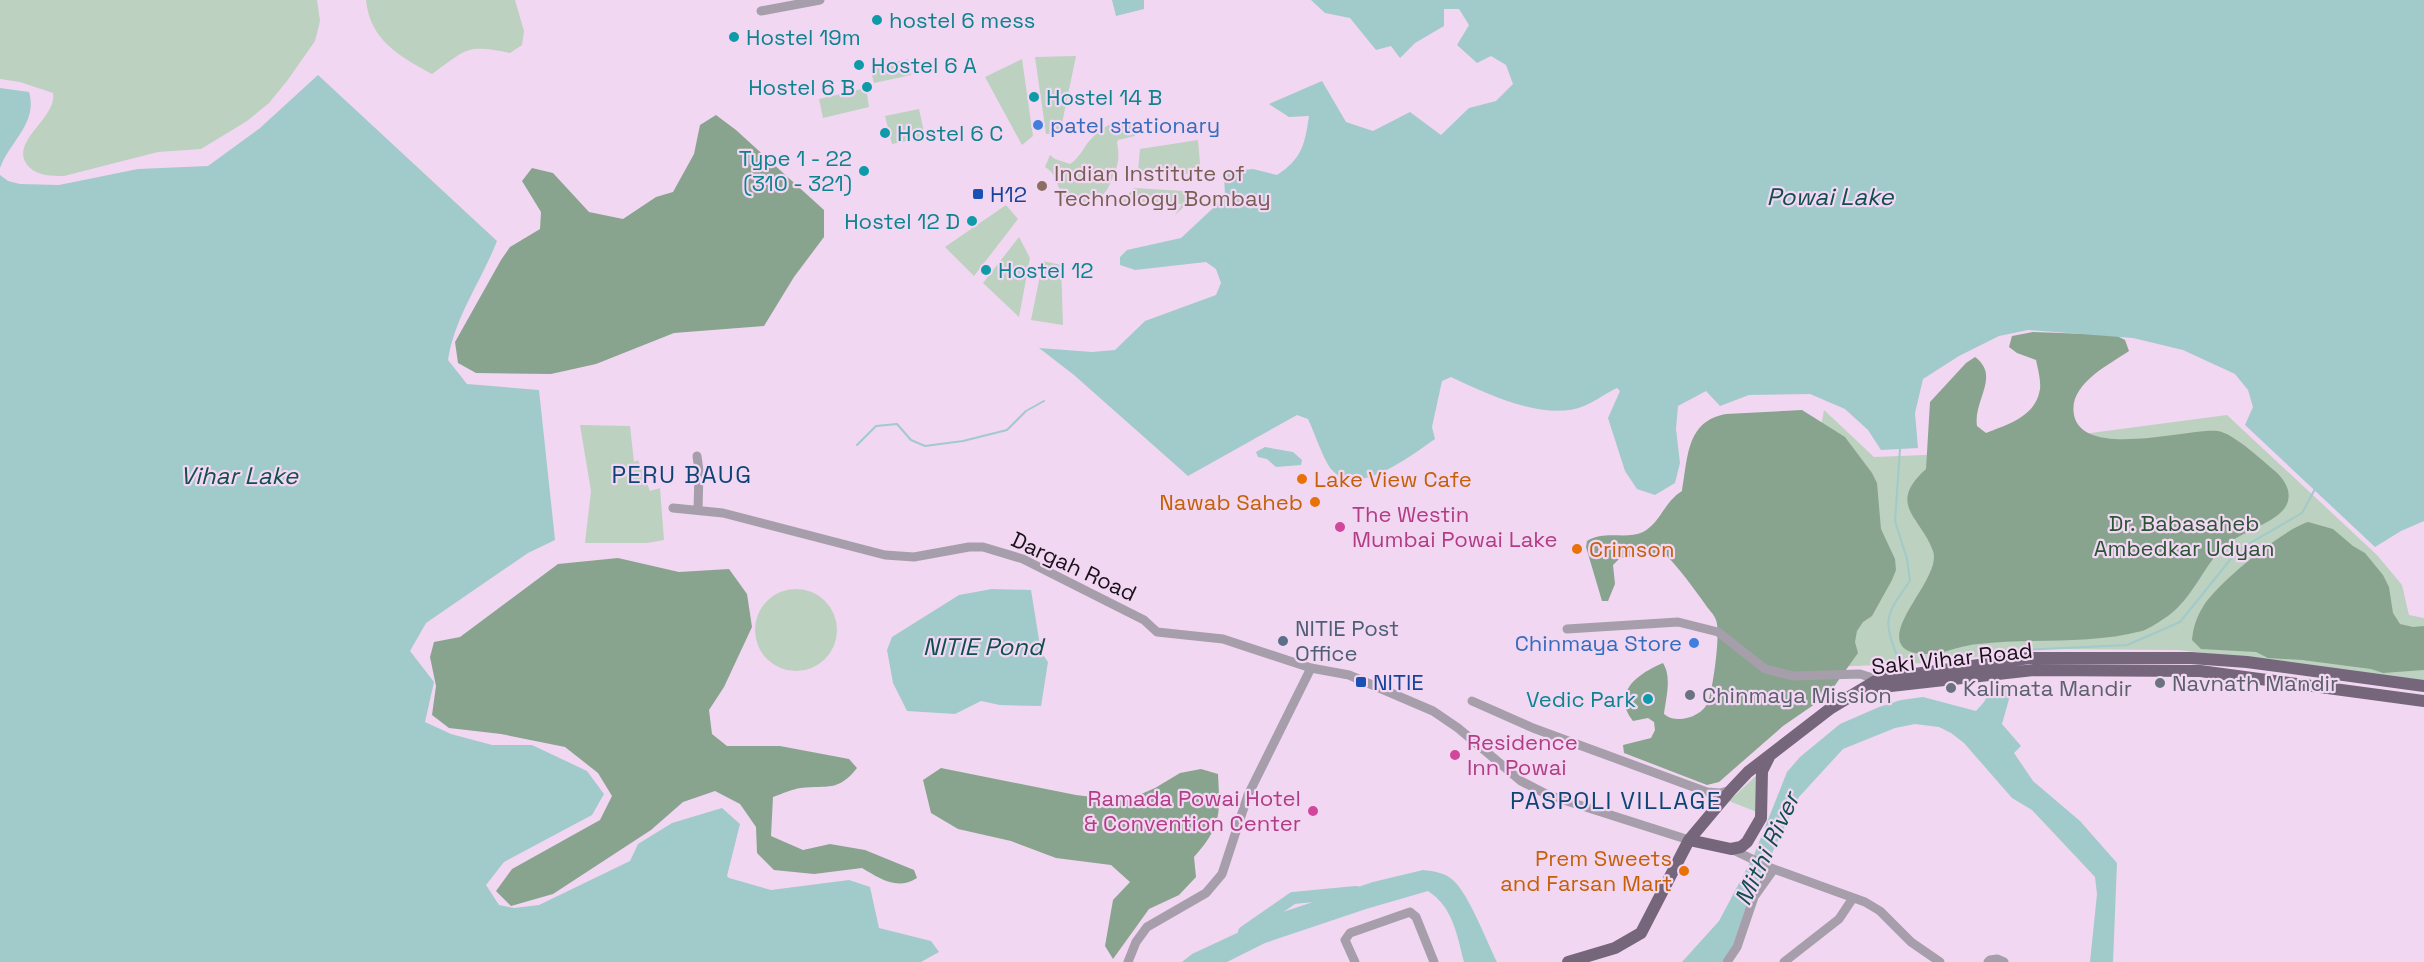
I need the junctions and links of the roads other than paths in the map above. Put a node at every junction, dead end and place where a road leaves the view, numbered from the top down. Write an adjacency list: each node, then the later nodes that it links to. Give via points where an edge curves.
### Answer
1 (820, 0): 2 (street)
2 (761, 11)
3 (697, 456): 5 (street)
4 (673, 508): 5 (street, Dargah Road)
5 (698, 510): 8 (street, Dargah Road, via 885,555 914,557 983,546 1023,559 1144,620 1157,632 1223,639)
6 (1567, 629): 9 (street, via 1677,622 1718,632 1765,669 1793,676 1860,674)
7 (2055, 664): 9 (main road, Saki Vihar Road); 10 (main road, Saki Vihar Road, via 2191,658); 12 (main road, Saki Vihar Road, via 2200,671)
8 (1311, 668): 15 (street, via 1348,675 1433,711 1521,781 1548,795); 20 (street, via 1248,795 1222,874 1206,893 1147,927)
9 (1881, 684): 13 (main road, Saki Vihar Road, via 1843,699)
10 (2424, 686)
11 (1472, 701): 14 (street, via 1533,728 1707,792)
12 (2424, 701)
13 (1770, 754): 14 (main road); 16 (main road, via 1762,771 1761,818)
14 (1731, 790): 15 (main road)
15 (1689, 840): 16 (main road); 23 (main road, via 1641,933 1615,948)
16 (1737, 852): 17 (street)
17 (1773, 868): 18 (street); 24 (street, via 1754,897 1737,947)
18 (1853, 898): 25 (street, via 1839,919); 26 (street, via 1880,911 1911,942)
19 (1989, 961): 27 (street)
20 (1128, 962)
21 (1355, 962): 22 (street, via 1346,940 1350,933 1410,912 1416,917)
22 (1434, 962)
23 (1568, 962)
24 (1727, 962)
25 (1784, 962)
26 (1940, 962)
27 (2004, 962)

